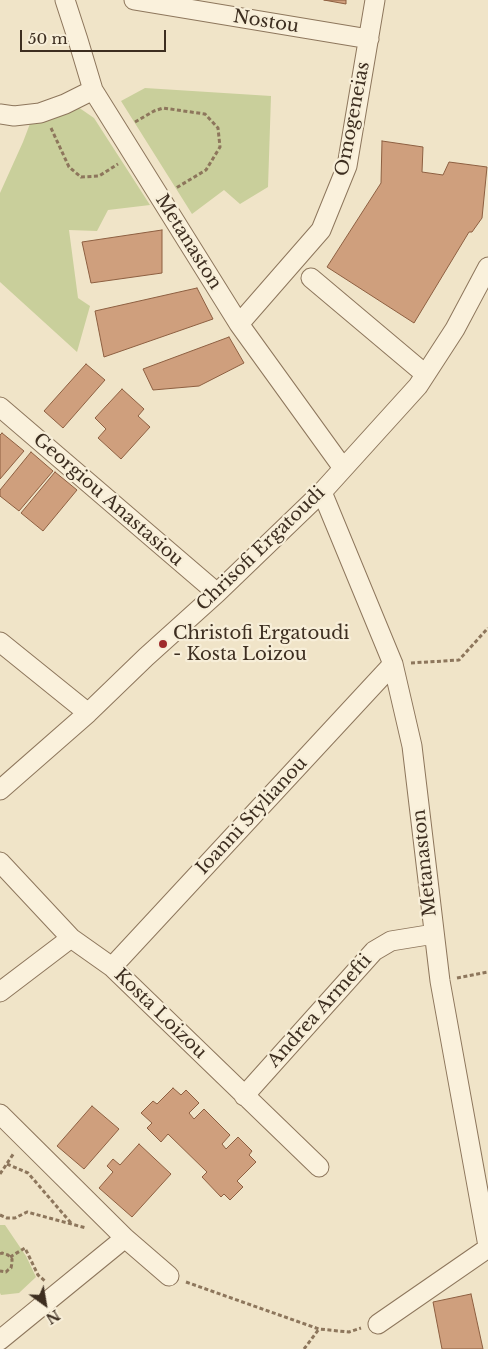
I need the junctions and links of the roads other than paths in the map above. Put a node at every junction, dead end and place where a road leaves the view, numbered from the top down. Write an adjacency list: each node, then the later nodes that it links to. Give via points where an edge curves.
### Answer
1 (65, 0): 5 (street, Metanaston)
2 (134, 0): 4 (street, Nostou)
3 (374, 0): 4 (street, Omogeneias)
4 (369, 39): 9 (street, Omogeneias, via 348,166 321,230)
5 (93, 90): 6 (street, via 40,113); 9 (street, Metanaston)
6 (0, 114)
7 (488, 267): 10 (street, Chrisofi Ergatoudi, via 455,329)
8 (311, 278): 10 (street)
9 (240, 324): 12 (street, Metanaston)
10 (426, 374): 12 (street, Chrisofi Ergatoudi)
11 (0, 407): 14 (street, Georgiou Anastasiou)
12 (342, 468): 13 (street, Chrisofi Ergatoudi)
13 (322, 492): 14 (street, Chrisofi Ergatoudi); 16 (street, Metanaston)
14 (217, 593): 17 (street, Chrisofi Ergatoudi)
15 (0, 642): 17 (street)
16 (393, 664): 20 (street, Metanaston, via 412,746); 22 (street, Ioanni Stylianou)
17 (88, 713): 18 (street, Chrisofi Ergatoudi)
18 (0, 790)
19 (0, 862): 21 (street, Kosta Loizou)
20 (434, 934): 24 (street, Andrea Armefti, via 391,941 374,950); 28 (street, Metanaston)
21 (70, 938): 22 (street, Kosta Loizou); 23 (street)
22 (112, 967): 24 (street, Kosta Loizou)
23 (0, 992)
24 (244, 1096): 26 (street, Kosta Loizou)
25 (0, 1114): 27 (street)
26 (319, 1167)
27 (125, 1238): 29 (street); 31 (street)
28 (488, 1247): 30 (street)
29 (169, 1276)
30 (378, 1324)
31 (1, 1338)

